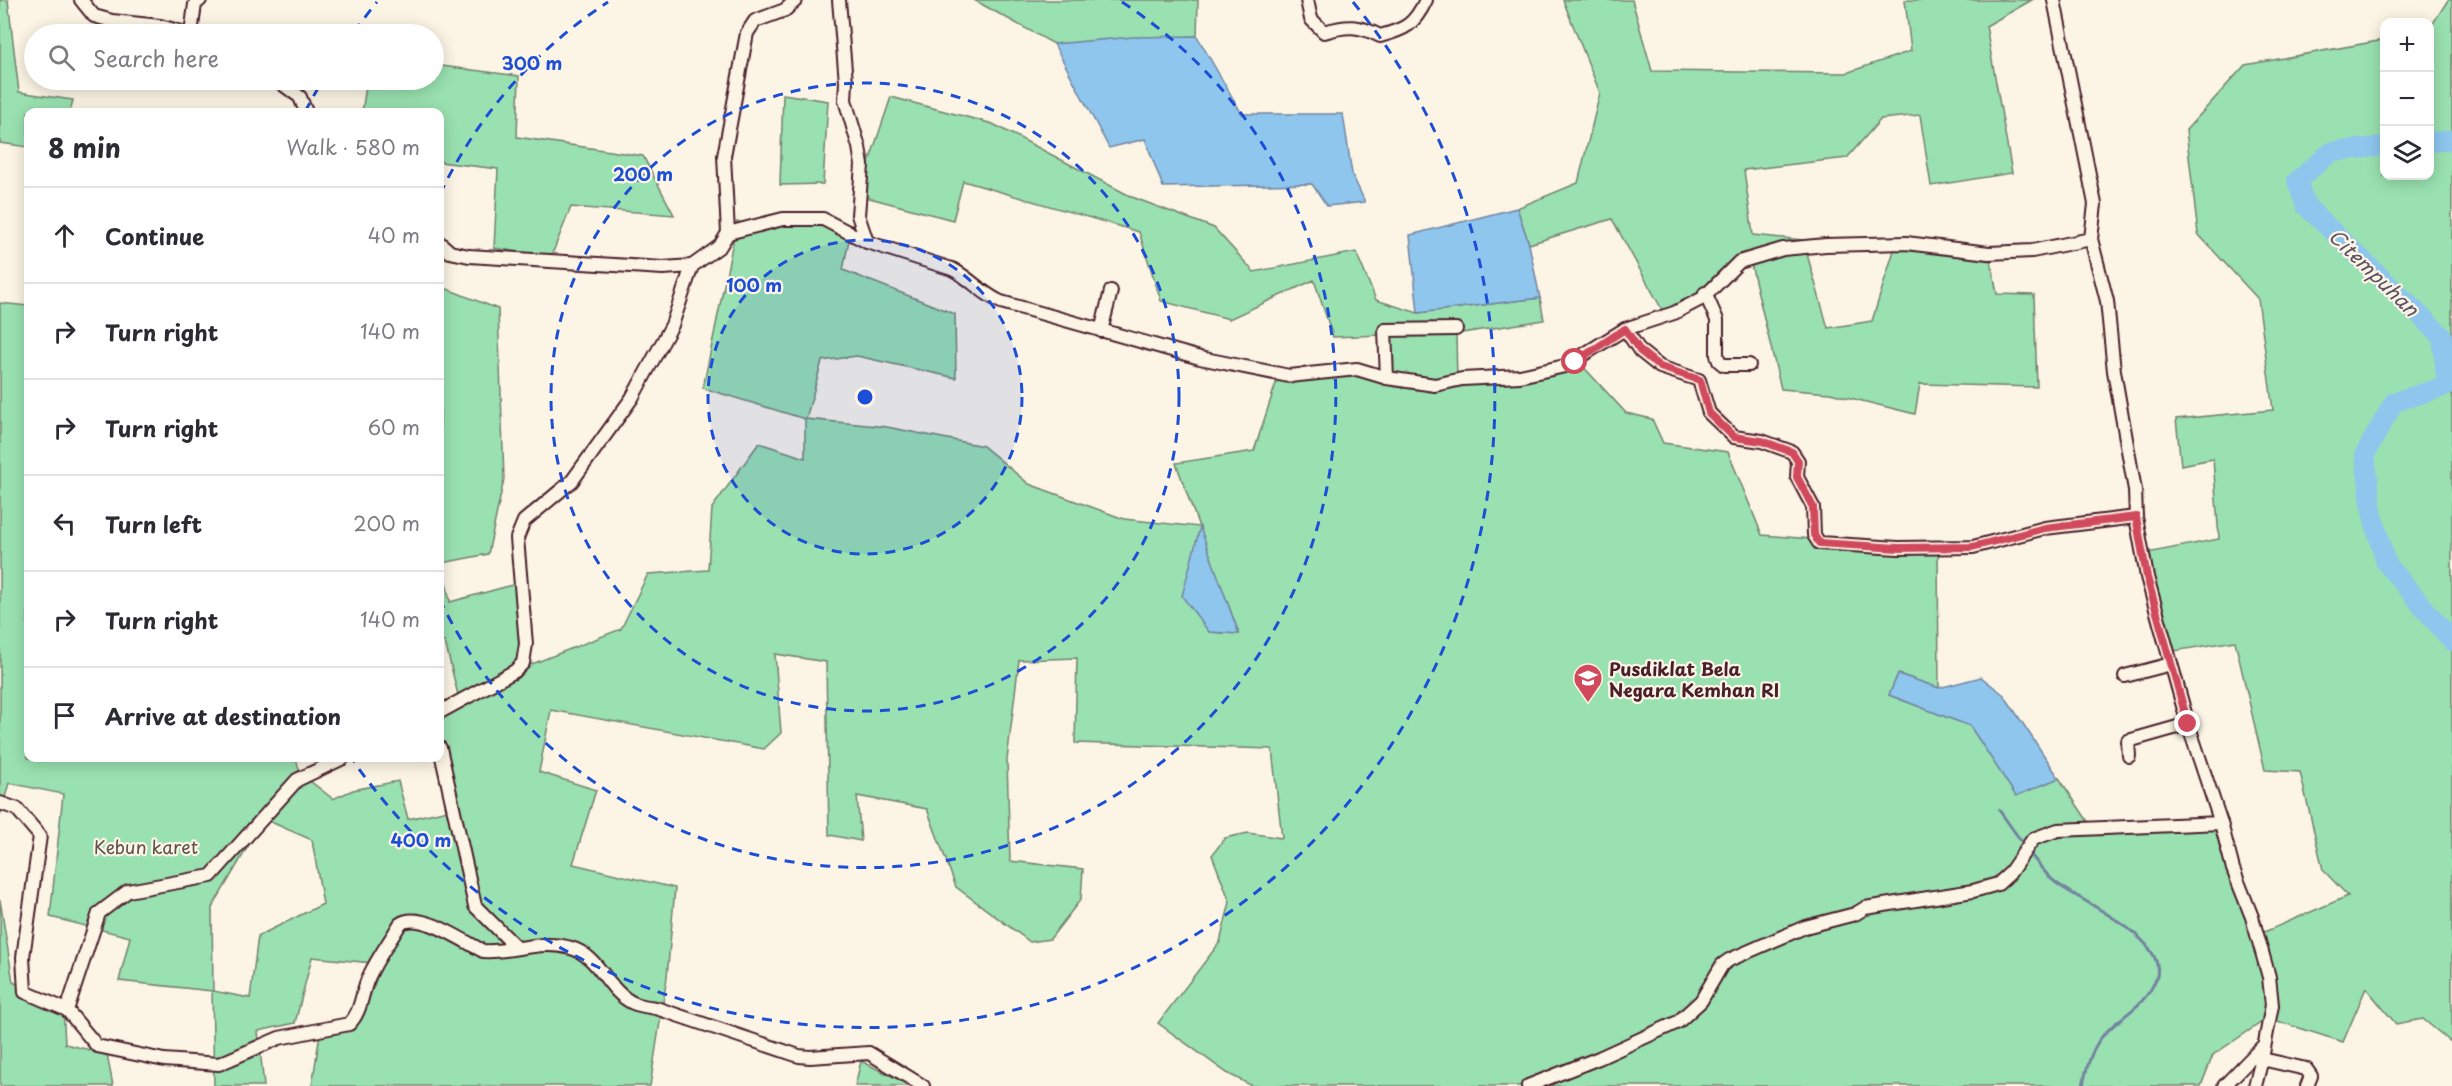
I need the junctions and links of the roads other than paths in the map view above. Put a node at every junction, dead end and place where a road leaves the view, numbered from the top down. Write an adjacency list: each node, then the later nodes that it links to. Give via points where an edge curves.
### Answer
1 (81, 0): 8 (street, via 94,15)
2 (200, 0): 9 (street, via 195,4)
3 (796, 0): 12 (street, via 785,10 755,21 747,33 724,156)
4 (839, 0): 14 (street, via 845,100 862,165 858,215)
5 (1307, 0): 6 (street, via 1311,19 1324,32 1363,27 1380,36 1404,30)
6 (1426, 0)
7 (2054, 0): 13 (street, via 2095,204)
8 (141, 24)
9 (192, 24)
10 (291, 90): 11 (street, via 300,97)
11 (304, 108)
12 (728, 233): 14 (street, via 783,219 823,219); 16 (street, via 720,246)
13 (2091, 239): 18 (street, via 2032,251 1989,253 1906,243 1783,249 1739,262); 24 (street, via 2106,301)
14 (867, 242): 21 (street, via 952,268 988,297 1001,302)
15 (444, 247): 16 (street, via 469,256 663,268)
16 (692, 266): 27 (street, via 672,325 632,398 572,482 524,521 517,538 526,644 523,663)
17 (1111, 291): 21 (street)
18 (1706, 293): 20 (street, via 1674,314); 22 (street, via 1718,320 1719,361 1724,365)
19 (1456, 329): 23 (street, via 1384,330)
20 (1625, 329): 23 (street, via 1575,362 1520,376 1435,384); 24 (street, via 1640,351 1660,367 1700,380 1709,413 1734,437 1762,441 1792,452 1798,461 1797,477 1813,507 1814,535 1819,543 1972,547 2045,528)
21 (1101, 330): 23 (street, via 1289,376 1357,369)
22 (1749, 365)
23 (1387, 378)
24 (2136, 517): 25 (street, via 2147,577)
25 (2171, 664): 26 (street); 28 (street)
26 (2125, 676)
27 (444, 710)
28 (2188, 724): 29 (street, via 2128,741); 33 (street)
29 (2129, 756)
30 (335, 762): 35 (street, via 297,780 211,876 128,891 99,913)
31 (443, 762): 34 (street, via 475,906)
32 (0, 803): 35 (street, via 17,809 40,836 23,957 26,992)
33 (2221, 823): 36 (street, via 2269,977 2272,1005); 39 (street, via 2058,830 2032,839 1998,884 1865,908 1805,927 1722,965 1701,1001 1678,1022)
34 (516, 947): 35 (street, via 483,951 420,920 405,920 375,964 357,1016 349,1024 279,1038 219,1064 164,1060 97,1046); 38 (street, via 536,944 572,948 583,953 633,1003 800,1056 869,1053)
35 (67, 1010)
36 (2264, 1045): 37 (street); 40 (street)
37 (2262, 1059): 41 (street); 42 (street, via 2306,1069 2311,1077)
38 (923, 1086)
39 (1528, 1086)
40 (2223, 1086)
41 (2255, 1086)
42 (2307, 1086)

